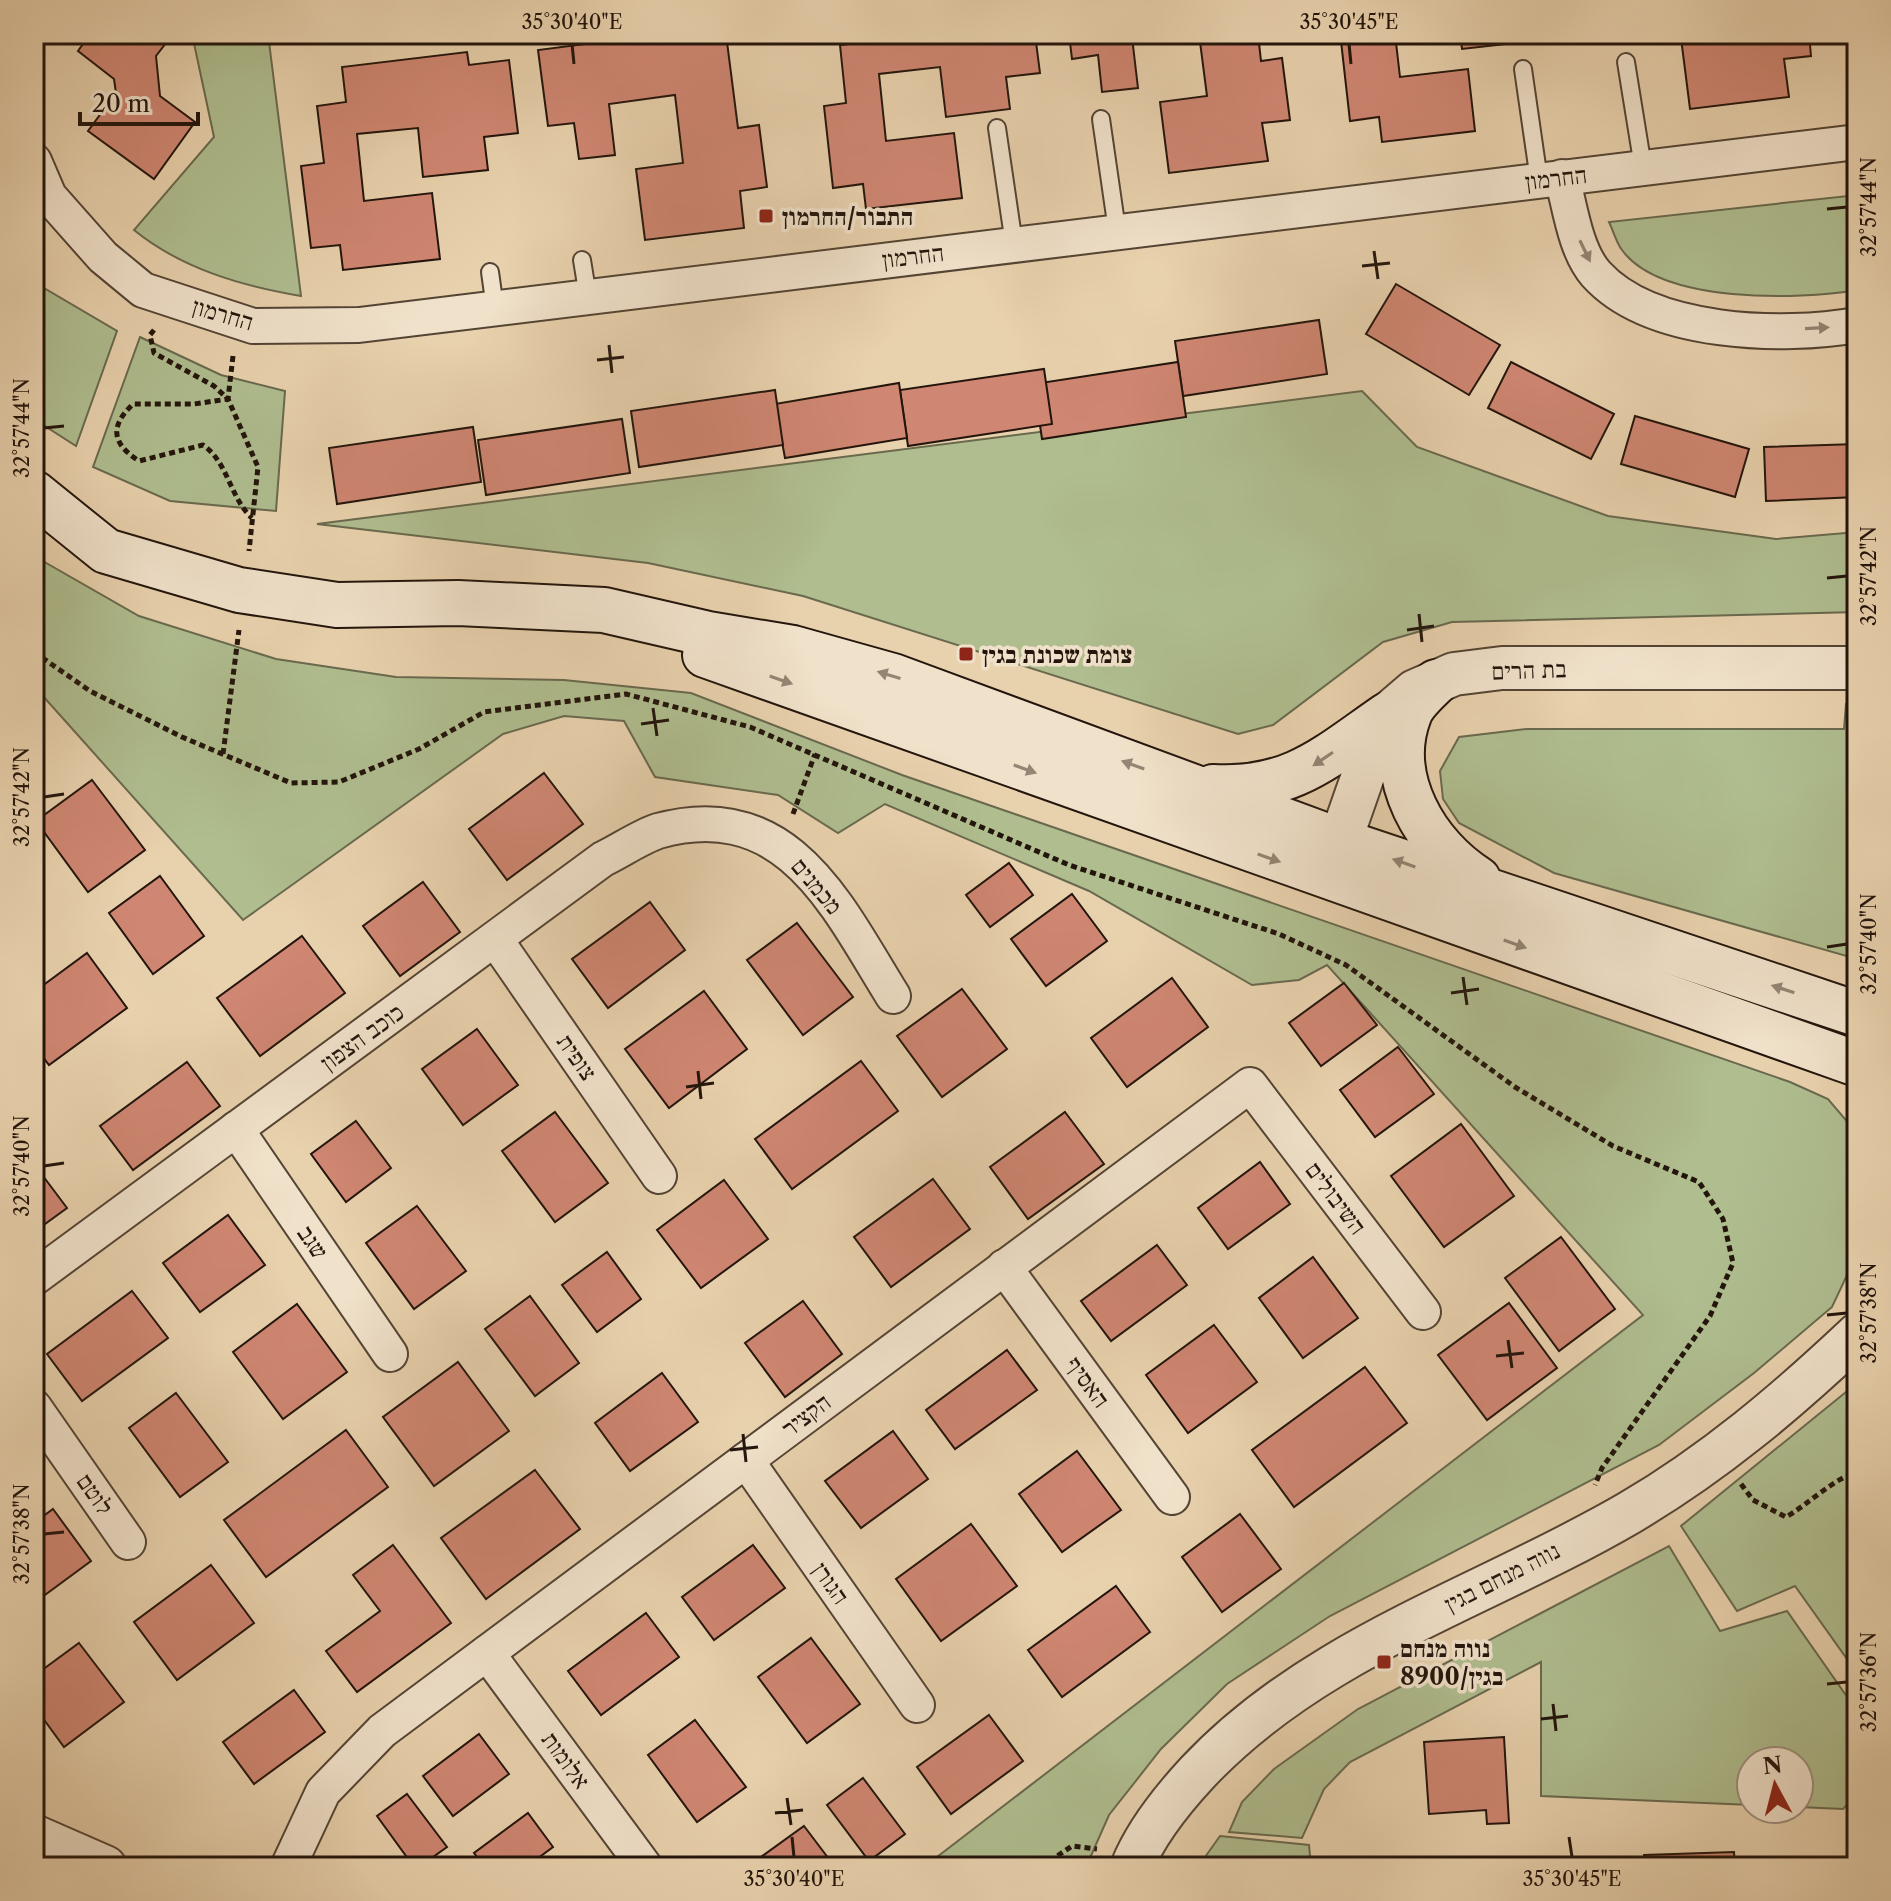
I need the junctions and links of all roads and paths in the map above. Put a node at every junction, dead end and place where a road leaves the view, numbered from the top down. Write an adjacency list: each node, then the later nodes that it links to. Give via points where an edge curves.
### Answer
1 (1626, 62): 7 (lane)
2 (1523, 69): 8 (lane)
3 (1101, 119): 9 (lane)
4 (997, 128): 10 (lane)
5 (1857, 142): 7 (street, החרמון)
6 (34, 161): 17 (street, החרמון, via 49,196 103,257 143,290)
7 (1643, 167): 8 (street, החרמון)
8 (1551, 178): 9 (street, החרמון); 16 (street, one-way to 16, via 1596,274 1633,300 1684,323 1757,331)
9 (1117, 230): 10 (street, החרמון)
10 (1014, 244): 13 (street, החרמון)
11 (582, 260): 13 (lane)
12 (490, 272): 14 (lane)
13 (588, 297): 14 (street, החרמון)
14 (495, 308): 17 (street, החרמון, via 359,325)
15 (159, 322): 18 (path, via 150,335 154,353)
16 (1857, 325)
17 (253, 326): 18 (path, via 234,347)
18 (228, 399): 20 (path, via 258,467); 20 (path, via 133,404 119,417 116,434 122,451 139,461 203,445 214,453 241,508)
19 (34, 493): 22 (main road, via 106,551 239,590 337,605 458,603)
20 (252, 518): 21 (path)
21 (248, 555)
22 (604, 610): 30 (main road, one-way to 22, via 893,676 793,648); 33 (main road, one-way to 33, via 697,652)
23 (239, 625): 28 (path)
24 (34, 652): 28 (path, via 90,691)
25 (1857, 668): 26 (street, בת הרים, via 1502,668 1454,674)
26 (1436, 682): 27 (street, בת הרים, via 1415,691); 34 (main road, via 1410,711 1401,742 1406,785 1416,813 1458,867)
27 (1387, 715): 30 (main road, one-way to 30, via 1310,768 1279,782 1242,788); 33 (street)
28 (223, 754): 29 (path, via 291,783 339,782 419,749 484,712 626,694 750,727)
29 (815, 754): 32 (path); 55 (path, via 1069,865 1279,934 1346,965 1515,1087 1613,1146 1699,1182 1723,1219 1733,1263 1710,1316 1602,1468)
30 (1188, 786): 33 (main road)
31 (704, 826): 32 (street, מכמנים, via 746,830); 35 (street, כוכב הצפון, via 657,832 603,859)
32 (781, 845): 36 (street, מכמנים, via 827,891)
33 (1334, 860): 34 (main road, one-way to 33); 38 (main road, one-way to 38)
34 (1507, 898): 37 (main road, one-way to 34)
35 (495, 939): 42 (street, כוכב הצפון); 43 (street, צופית)
36 (893, 996)
37 (1857, 1014)
38 (1794, 1042): 39 (main road); 40 (main road)
39 (1857, 1064)
40 (1857, 1078)
41 (1250, 1085): 44 (street, הקציר); 46 (street, השיבולים)
42 (236, 1129): 45 (street, כוכב הצפון); 48 (street, שגב)
43 (659, 1176)
44 (1004, 1267): 51 (street, הקציר); 53 (street, האסיף)
45 (34, 1278)
46 (1423, 1312)
47 (1857, 1335): 50 (street, נווה מנחם בגין)
48 (390, 1354)
49 (34, 1407): 54 (street, לוטם)
50 (1720, 1454): 52 (path, via 1753,1500 1786,1517 1845,1474); 55 (street, נווה מנחם בגין, via 1627,1514)
51 (746, 1460): 56 (street, הקציר); 57 (street, הגורן)
52 (1857, 1473)
53 (1172, 1497)
54 (128, 1542)
55 (1568, 1544): 59 (street, נווה מנחם בגין, via 1339,1660 1281,1699 1224,1744 1176,1795)
56 (487, 1653): 61 (street, הקציר, via 349,1762 323,1792); 62 (street, אלומות)
57 (917, 1705)
58 (34, 1836): 60 (street)
59 (1135, 1860): 63 (path, via 1072,1846)
60 (105, 1867)
61 (288, 1867)
62 (645, 1867)
63 (1041, 1867)

